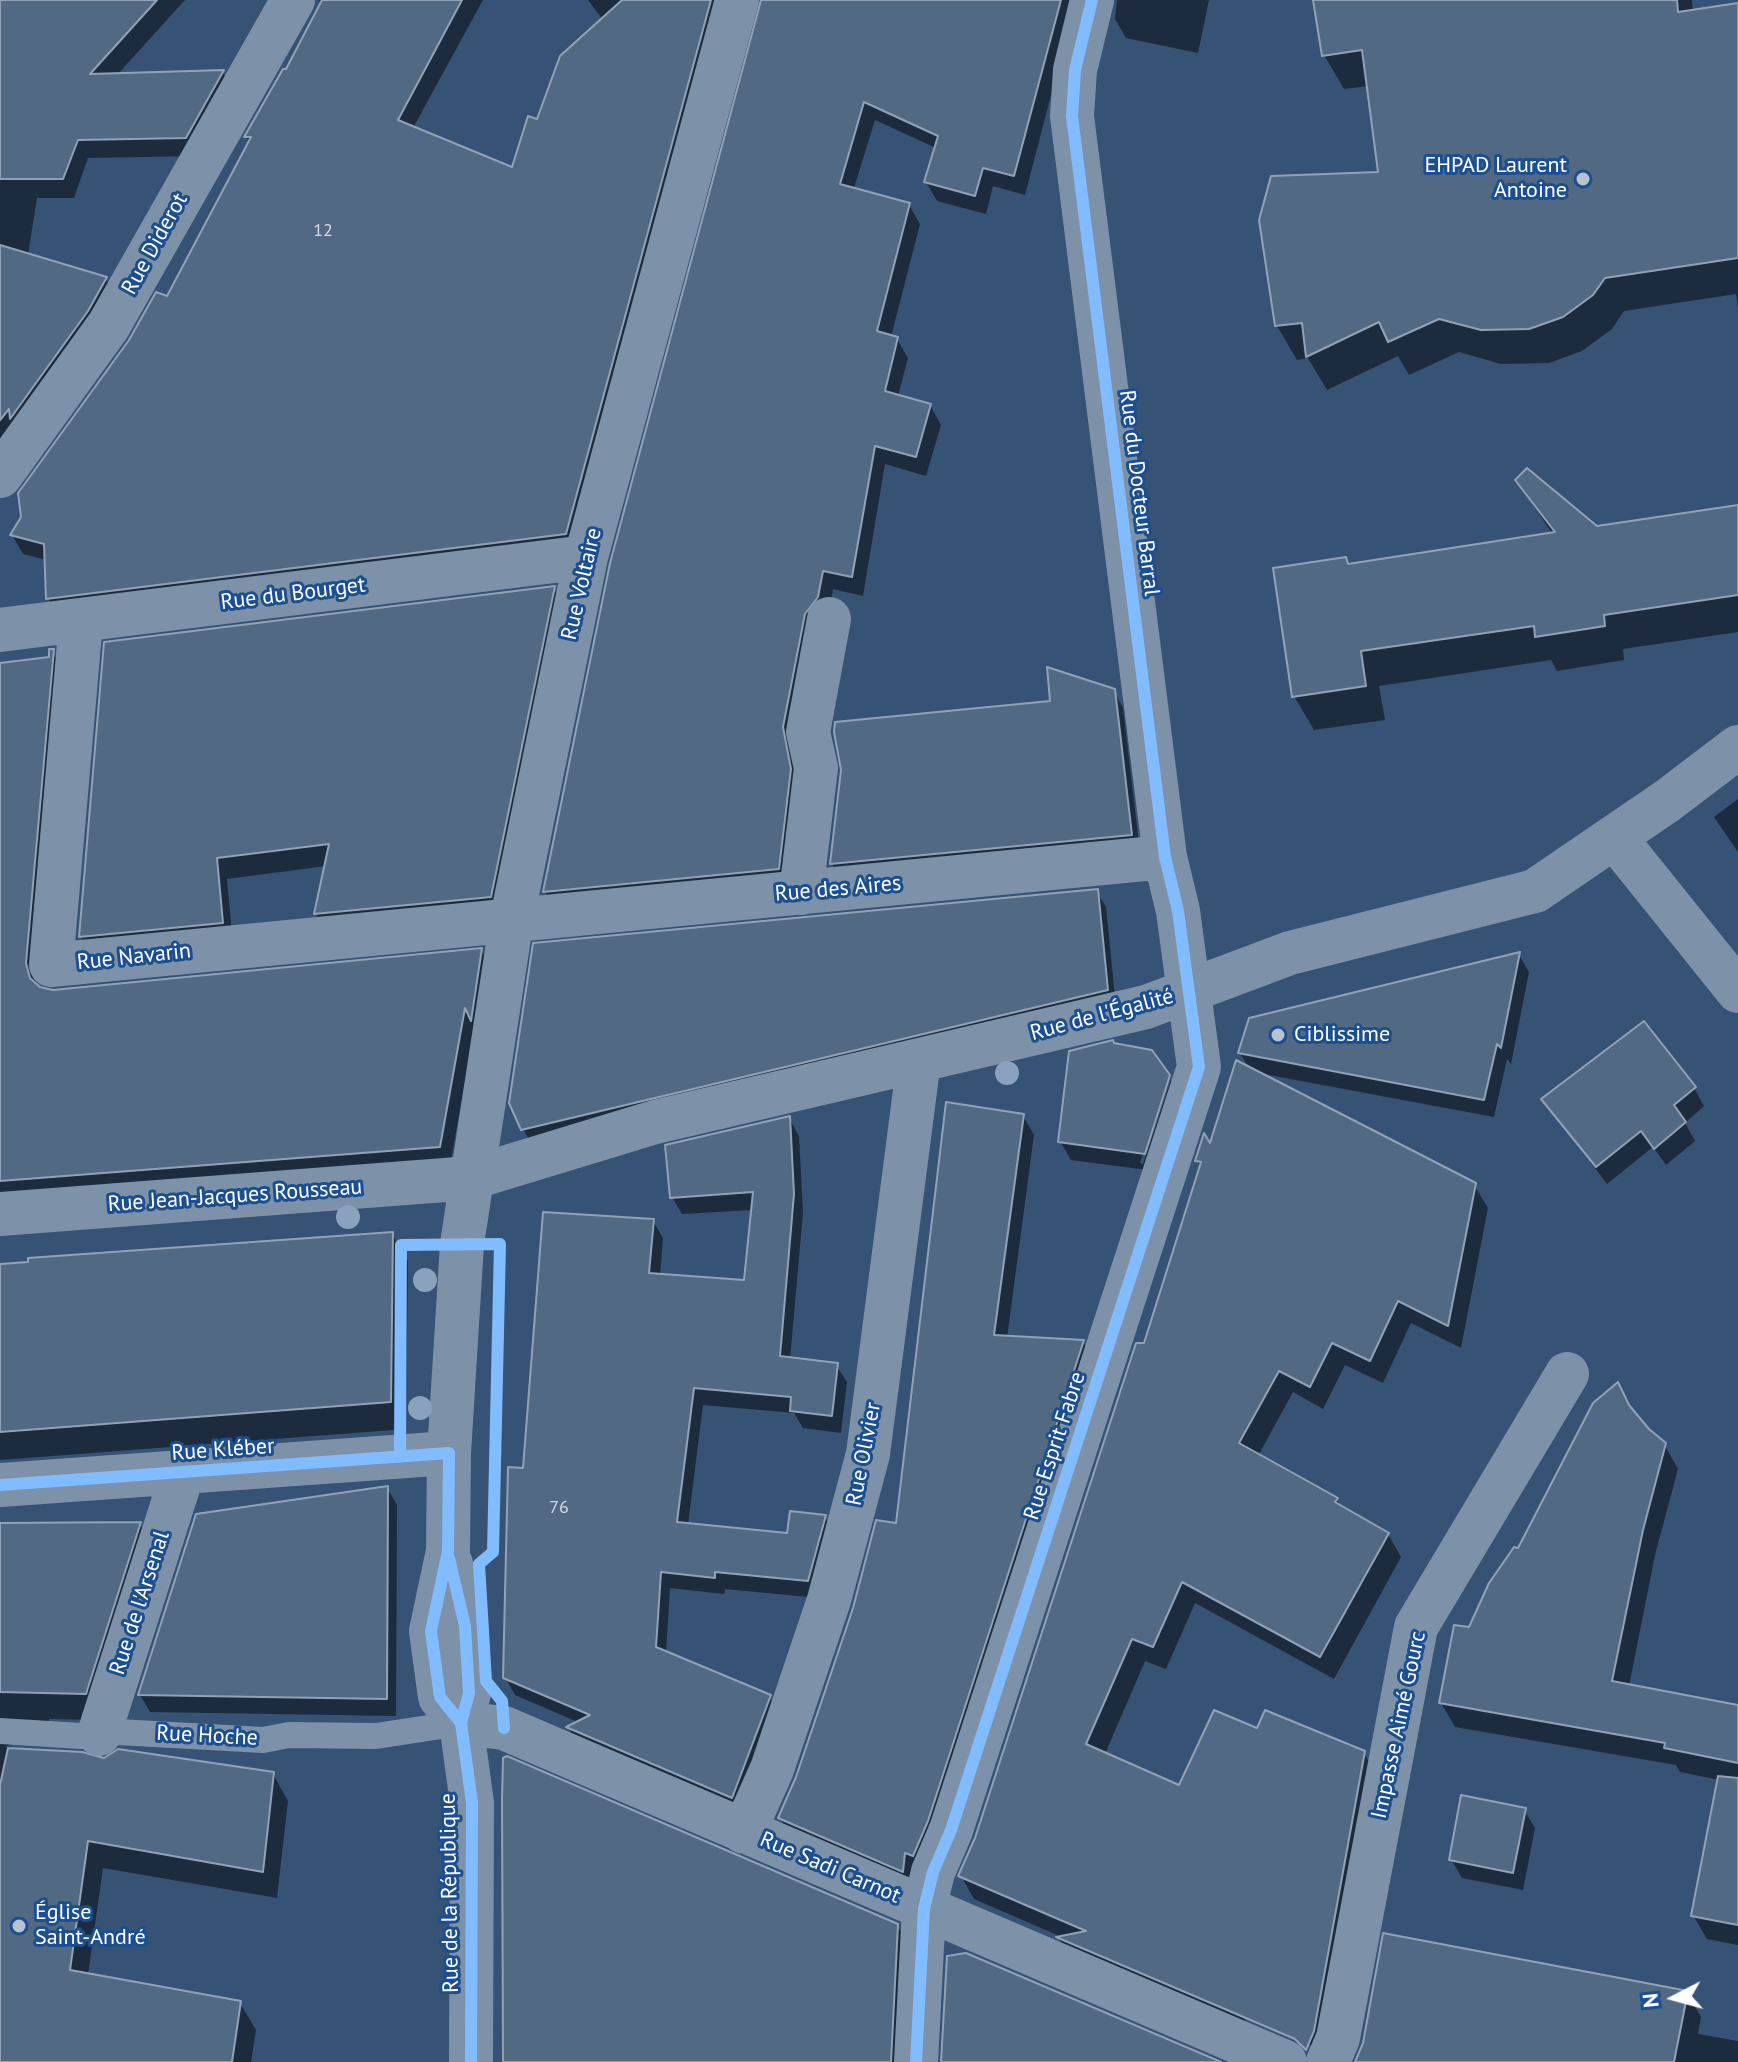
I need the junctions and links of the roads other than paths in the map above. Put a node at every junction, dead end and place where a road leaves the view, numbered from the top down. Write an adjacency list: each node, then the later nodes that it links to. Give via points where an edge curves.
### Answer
1 (293, 0): 4 (street, Rue Diderot, via 109,325)
2 (737, 0): 5 (street, Rue Voltaire)
3 (1092, 0): 11 (street, Rue du Docteur Barral, via 1075,70 1072,116)
4 (0, 476)
5 (586, 557): 7 (street, Rue du Bourget); 13 (street, Rue Voltaire)
6 (829, 619): 12 (street, via 808,732 816,768)
7 (81, 621): 8 (street, Rue du Bourget); 13 (street, Rue Navarin, via 51,965)
8 (0, 630)
9 (1738, 747): 10 (street, Rue de l'Égalité)
10 (1615, 838): 14 (street, Rue de l'Égalité, via 1535,891 1290,953); 15 (street)
11 (1165, 857): 12 (street, Rue des Aires); 14 (street, Rue du Docteur Barral)
12 (801, 893): 13 (street, Rue des Aires)
13 (512, 918): 17 (street, Rue Voltaire)
14 (1189, 991): 16 (street, Rue de l'Égalité, via 1146,1007); 27 (street, Rue Esprit Fabre, via 1199,1067)
15 (1738, 991)
16 (919, 1060): 17 (street, Rue de l'Égalité, via 655,1122); 26 (street, Rue Olivier, via 868,1454 829,1600 772,1769)
17 (471, 1178): 18 (street, Rue Jean-Jacques Rousseau); 20 (street, Rue de la République)
18 (0, 1214)
19 (1567, 1374): 31 (street, Impasse Aimé Gourc, via 1416,1627 1338,2038)
20 (449, 1453): 21 (street, Rue Kléber); 23 (street, Rue de la République, via 448,1551 431,1631 440,1697)
21 (183, 1472): 22 (street, Rue Kléber); 25 (street, Rue de l'Arsenal)
22 (0, 1485)
23 (461, 1723): 25 (lane, Rue Hoche, via 376,1736 289,1735 263,1740); 26 (street, Rue Sadi Carnot, via 504,1728); 28 (street, Rue de la République, via 472,1803)
24 (0, 1731): 25 (lane, Rue Hoche)
25 (99, 1734)
26 (744, 1832): 27 (street, Rue Sadi Carnot)
27 (924, 1909): 29 (street, Rue Esprit Fabre); 30 (street, Rue Sadi Carnot)
28 (471, 2062)
29 (916, 2062)
30 (1285, 2062)
31 (1328, 2062)

